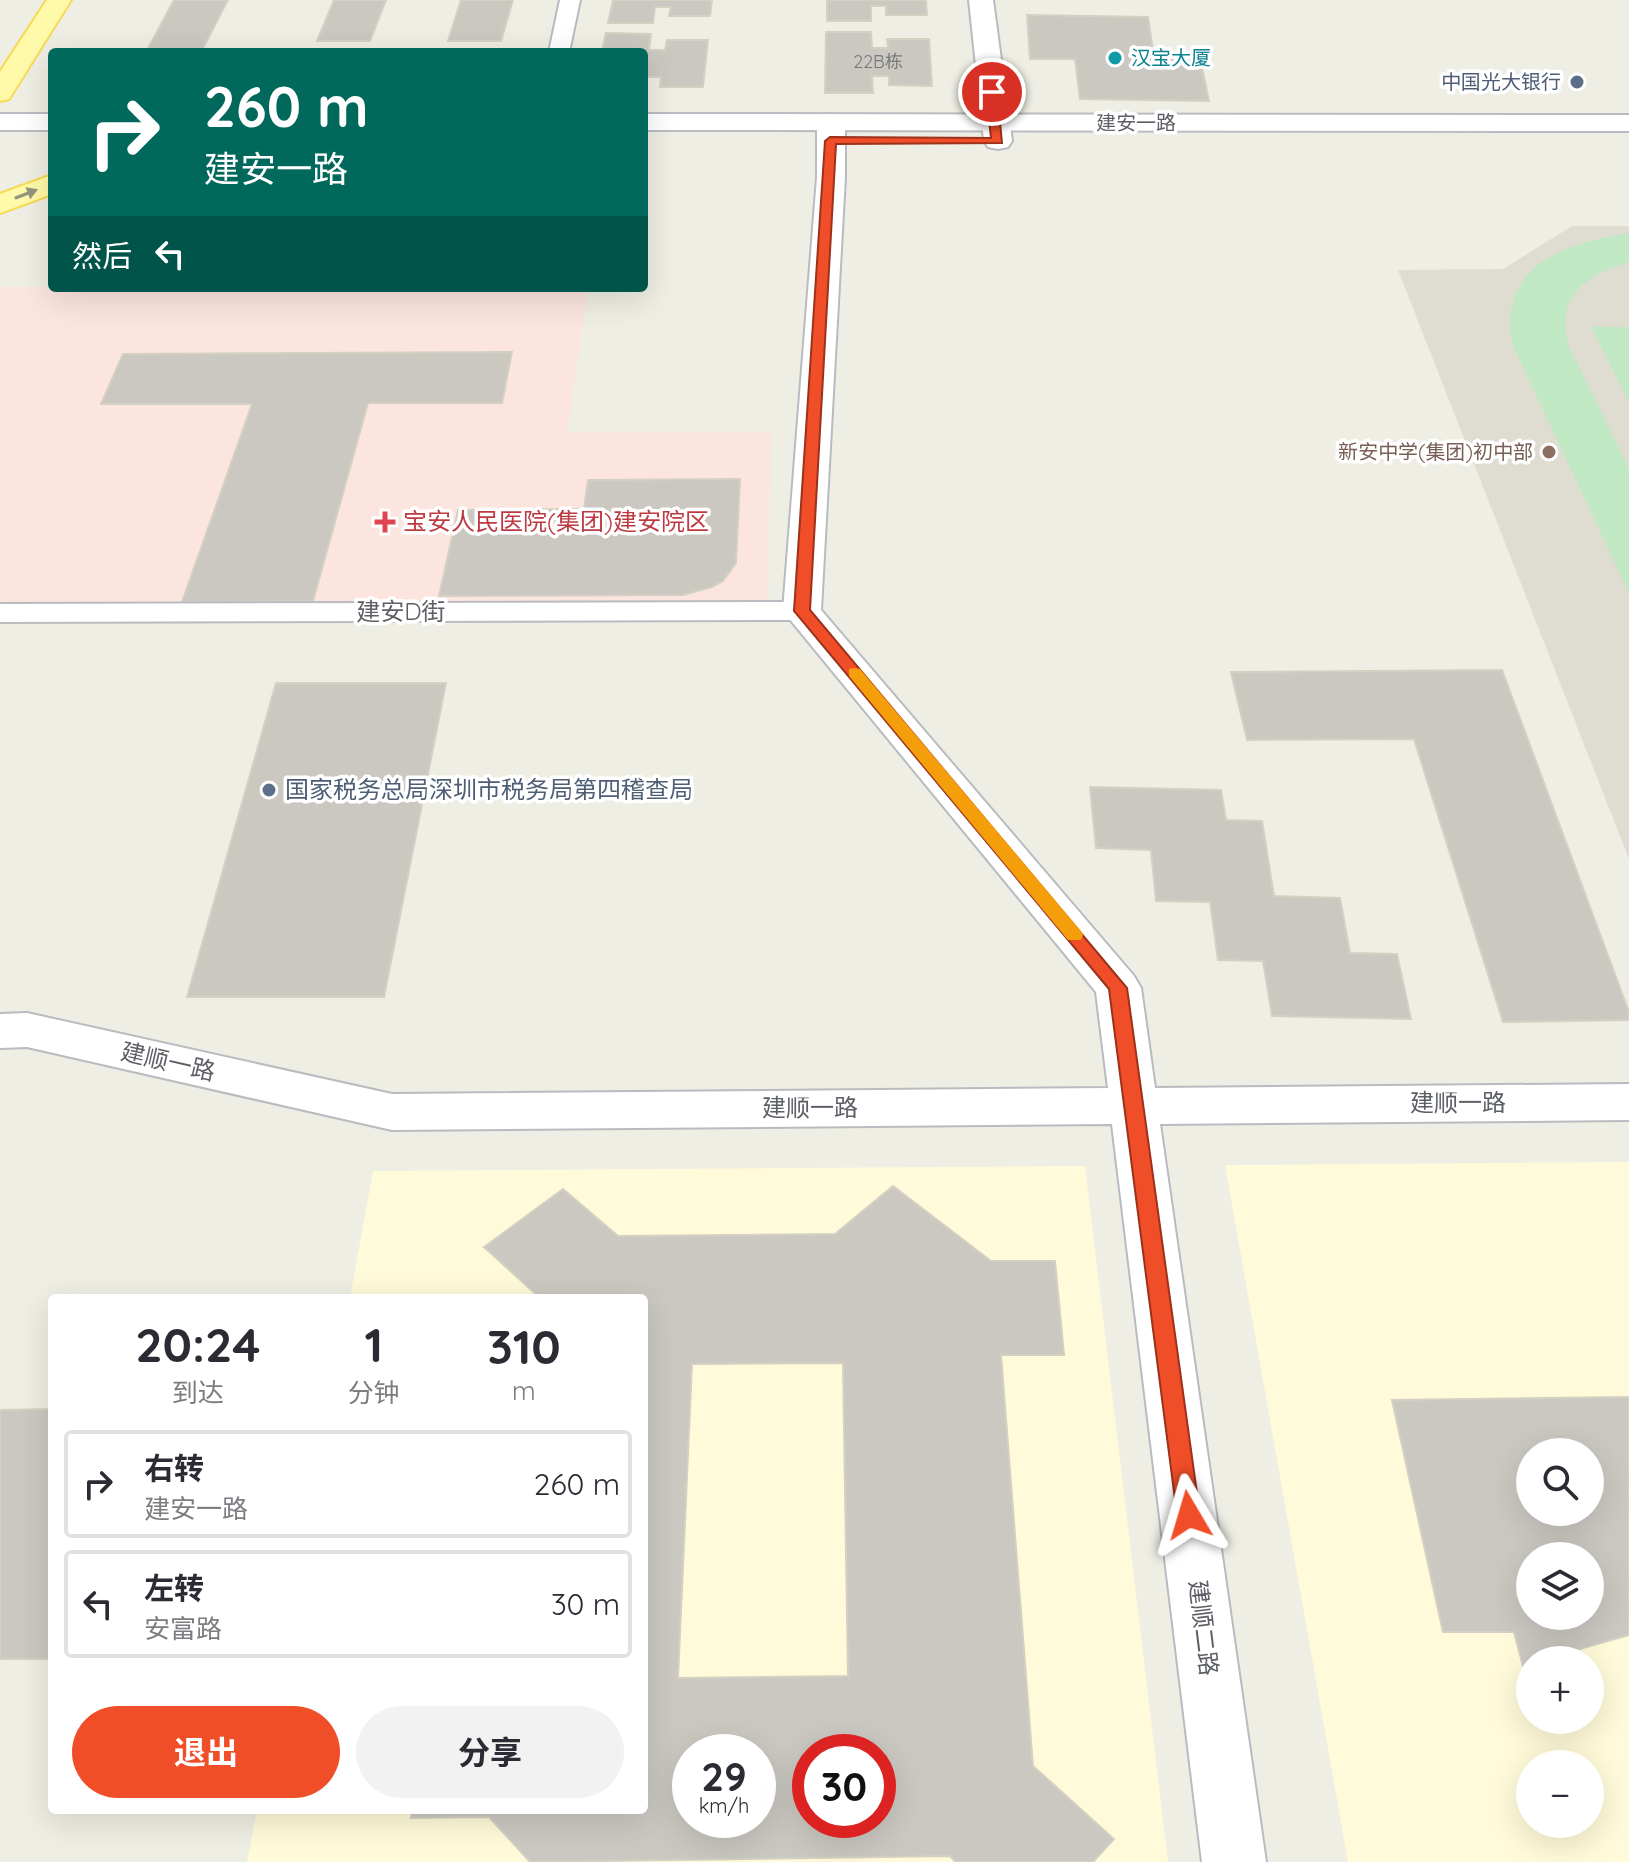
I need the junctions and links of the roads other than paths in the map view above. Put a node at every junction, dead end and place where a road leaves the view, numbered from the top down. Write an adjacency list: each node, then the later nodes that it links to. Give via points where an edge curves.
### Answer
1 (59, 0): 4 (main road)
2 (570, 0): 5 (lane)
3 (981, 0): 12 (street)
4 (42, 48): 6 (main road)
5 (560, 48)
6 (0, 93)
7 (0, 122): 8 (street)
8 (48, 122)
9 (648, 122): 11 (street, 建安一路)
10 (1629, 123): 12 (street, 建安一路)
11 (830, 132): 12 (street, 建安一路); 15 (street, 建安一路); 19 (street)
12 (996, 132): 16 (street, 建安一路)
13 (0, 140): 14 (street)
14 (48, 140)
15 (648, 141)
16 (1629, 142)
17 (48, 186): 18 (main road, one-way to 17)
18 (0, 204)
19 (802, 611): 20 (lane, 建安D街); 23 (street, 建顺二路, via 1118,988)
20 (0, 613)
21 (0, 1031): 23 (street, 建顺一路, via 27,1030 392,1112)
22 (1629, 1102): 23 (street, 建顺一路)
23 (1136, 1106): 24 (street, 建顺二路)
24 (1234, 1862)

